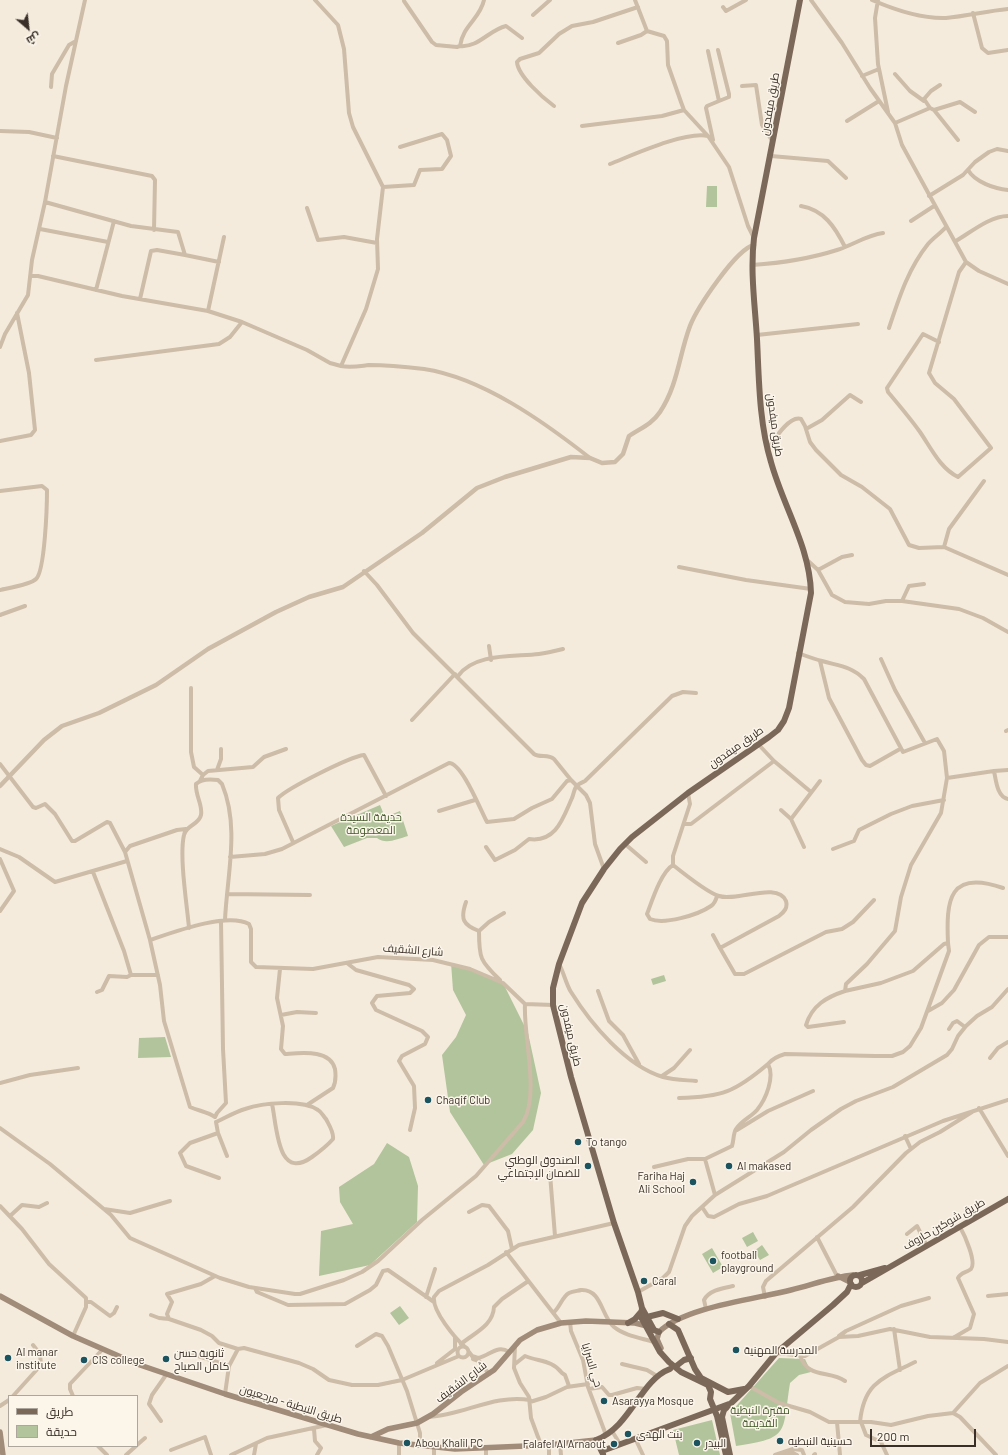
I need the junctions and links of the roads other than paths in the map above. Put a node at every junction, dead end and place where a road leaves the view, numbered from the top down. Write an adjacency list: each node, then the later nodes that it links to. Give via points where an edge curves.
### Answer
1 (85, 0): 19 (street)
2 (315, 0): 55 (street, via 338,25 344,48 349,113)
3 (484, 0): 21 (street, via 480,11 463,33)
4 (550, 0): 16 (street)
5 (635, 0): 12 (street)
6 (746, 0): 13 (street, via 726,11)
7 (800, 0): 47 (main road, طريق ميفدون)
8 (811, 0): 27 (street)
9 (872, 0): 11 (street)
10 (404, 1): 21 (street, via 432,42)
11 (878, 1): 15 (street, via 915,15 930,17 946,18); 25 (street, via 875,18)
12 (638, 7): 17 (street); 34 (street, via 572,26 559,34 539,53 516,62 524,77)
13 (722, 7)
14 (1008, 9): 15 (street)
15 (973, 13): 23 (street, via 985,52)
16 (533, 15)
17 (647, 31): 20 (street); 36 (street, via 664,36 668,43 668,65)
18 (522, 38): 21 (street, via 506,26 475,44)
19 (76, 40): 30 (street, via 69,45 52,74); 44 (street)
20 (618, 43)
21 (460, 46)
22 (718, 50): 31 (street, via 729,94 729,97)
23 (1008, 50)
24 (708, 51): 31 (street)
25 (879, 69): 27 (street); 38 (street)
26 (895, 74): 33 (street, via 910,91)
27 (862, 76): 32 (street)
28 (940, 85): 33 (street, via 926,96)
29 (742, 86): 47 (street, via 756,85 762,125)
30 (51, 87)
31 (720, 101): 46 (street, via 706,108)
32 (878, 101): 38 (street); 39 (street)
33 (924, 101): 35 (street)
34 (554, 106)
35 (932, 109): 37 (street, via 960,102); 40 (street); 45 (street)
36 (684, 110): 41 (street, via 662,116); 43 (street)
37 (975, 112)
38 (889, 115): 40 (street)
39 (847, 121)
40 (895, 123): 57 (street, via 902,145)
41 (582, 126)
42 (0, 131): 44 (street, via 29,132)
43 (708, 136): 46 (street); 52 (street, via 700,134 678,140)
44 (57, 138): 50 (street)
45 (958, 140)
46 (713, 142): 72 (street, via 729,167)
47 (773, 142): 51 (main road, طريق ميفدون)
48 (400, 147): 55 (street, via 442,134 447,140 451,156 442,169 420,170 414,186)
49 (1008, 151): 53 (street, via 993,150)
50 (53, 156): 58 (street); 67 (street, via 152,176 155,180)
51 (771, 156): 54 (street, via 828,161); 72 (main road, طريق ميفدون)
52 (610, 164)
53 (968, 170): 56 (street, via 989,185); 57 (street)
54 (846, 178)
55 (382, 187): 73 (street)
56 (1008, 190)
57 (929, 196): 60 (street)
58 (45, 202): 63 (street); 66 (street)
59 (801, 206): 74 (street, via 809,207 823,215)
60 (934, 206): 64 (street); 65 (street)
61 (306, 208): 73 (street, via 318,240 344,237)
62 (1008, 216): 70 (street, via 989,222)
63 (114, 221): 67 (street); 71 (street)
64 (911, 221)
65 (946, 227): 70 (street); 87 (street, via 932,239 914,264)
66 (40, 229): 71 (street); 79 (street)
67 (154, 230): 75 (street, via 179,233)
68 (884, 233): 74 (street)
69 (224, 237): 76 (street)
70 (956, 241): 77 (street)
71 (108, 242): 81 (street)
72 (754, 242): 78 (main road, طريق ميفدون); 97 (street, via 731,264 697,313 687,336 671,392 660,412 629,436 623,454 615,462 602,463)
73 (377, 243): 92 (street, via 376,280)
74 (845, 247): 78 (street, via 797,260)
75 (185, 255): 76 (street); 82 (street, via 150,251)
76 (219, 262): 83 (street)
77 (966, 262): 80 (street); 89 (street, via 959,272)
78 (752, 265): 88 (main road, طريق ميفدون)
79 (30, 276): 81 (street); 84 (street, via 28,295)
80 (1008, 284)
81 (96, 290): 82 (street)
82 (140, 298): 83 (street)
83 (208, 311): 85 (street)
84 (17, 314): 90 (street); 95 (street, via 29,373 35,430 31,435)
85 (242, 322): 91 (street, via 230,337 219,344); 92 (street, via 302,347 330,363)
86 (858, 324): 88 (street)
87 (889, 328)
88 (756, 335): 96 (main road, طريق ميفدون)
89 (939, 342): 89 (street, via 929,374 954,398 991,448 958,477 943,466 887,388 923,334)
90 (0, 346)
91 (96, 360)
92 (342, 366): 97 (street, via 381,365 447,375 473,385 533,416)
93 (861, 402): 94 (street, via 850,395 822,420)
94 (806, 429): 96 (street, via 801,419 796,419 782,429); 100 (street, via 816,450 841,475 862,487 890,510 909,545 919,548)
95 (0, 441)
96 (768, 449): 102 (main road, طريق ميفدون, via 775,476)
97 (590, 458): 105 (street, via 571,457 505,476 477,488 422,533)
98 (984, 481): 100 (street, via 949,529)
99 (0, 491): 109 (street, via 42,486 47,490 40,573 34,581)
100 (944, 547): 106 (street)
101 (852, 555): 104 (street, via 842,557)
102 (806, 559): 104 (street); 108 (main road, طريق ميفدون)
103 (680, 567): 108 (street)
104 (818, 570): 110 (street, via 832,594 845,602 870,604)
105 (364, 571): 120 (street, via 413,633); 134 (street, via 343,587 309,597 250,625 208,649 156,685 99,713 62,726)
106 (1008, 575)
107 (924, 584): 110 (street, via 909,586)
108 (811, 589): 116 (main road, طريق ميفدون)
109 (0, 590)
110 (902, 601): 113 (street, via 959,609 983,618)
111 (25, 606): 112 (street)
112 (0, 615)
113 (1008, 632)
114 (489, 646): 118 (street)
115 (563, 649): 118 (street)
116 (798, 654): 119 (street); 125 (main road, طريق ميفدون, via 787,715 778,730)
117 (881, 659): 124 (street, via 894,690)
118 (491, 660): 120 (street, via 464,668)
119 (820, 661): 128 (street, via 852,668 864,679); 128 (street, via 829,698 866,765 870,766)
120 (456, 675): 123 (street); 137 (street, via 534,754 551,756)
121 (191, 688): 135 (street, via 191,752 194,767)
122 (696, 693): 141 (street, via 683,692 672,696)
123 (412, 720)
124 (925, 743): 128 (street, via 908,751 903,752); 136 (street, via 934,739 940,742 944,751)
125 (759, 745): 129 (street); 143 (main road, طريق ميفدون)
126 (221, 749): 131 (street)
127 (286, 749): 131 (street, via 264,757 253,767)
128 (900, 749)
129 (774, 762): 142 (street); 151 (street, via 691,824)
130 (0, 764): 134 (street)
131 (217, 770): 135 (street, via 208,771)
132 (1008, 770): 133 (street)
133 (994, 771): 136 (street); 147 (street, via 1000,792)
134 (9, 775): 140 (street); 159 (street, via 33,807 43,804 50,808 72,841 110,822)
135 (203, 775): 139 (street)
136 (947, 778): 146 (street)
137 (571, 780): 141 (street); 145 (street, via 567,781 552,799 514,819 487,822)
138 (820, 781): 142 (street)
139 (200, 782): 152 (street, via 196,784 196,789 201,815 197,822); 160 (street, via 218,780 223,786 231,820)
140 (0, 786)
141 (577, 786): 155 (street, via 560,823 546,838 529,839 515,850 495,860); 165 (street, via 590,803 595,844)
142 (810, 792): 150 (street)
143 (688, 794): 151 (street, via 690,804); 154 (main road, طريق ميفدون)
144 (386, 796): 145 (street, via 452,763 460,770); 153 (street); 153 (street, via 364,754 330,769 278,798)
145 (475, 800): 148 (street)
146 (944, 800): 158 (street, via 912,806 891,814 860,830 854,841); 191 (street, via 937,822 911,865 901,897 895,931 871,960 846,984)
147 (1008, 800)
148 (439, 810)
149 (781, 810): 150 (street)
150 (791, 819): 156 (street)
151 (684, 824): 164 (street, via 673,856)
152 (186, 829): 159 (street, via 130,846); 176 (street, via 183,837 183,863)
153 (293, 842): 160 (street, via 271,853)
154 (625, 844): 163 (street); 165 (main road, طريق ميفدون)
155 (486, 847)
156 (804, 847)
157 (0, 849): 166 (street, via 19,857 53,881 59,882)
158 (833, 849)
159 (125, 852): 162 (street)
160 (230, 858): 168 (street)
161 (0, 859): 173 (street, via 14,891)
162 (127, 861): 166 (street); 180 (street)
163 (646, 862)
164 (674, 865): 170 (street); 170 (street, via 668,869 651,902 647,914 650,919 664,921 702,910 712,906)
165 (604, 869): 184 (main road, طريق ميفدون, via 582,903)
166 (93, 872): 186 (street)
167 (1003, 888): 181 (street, via 969,883 955,891 949,906)
168 (227, 894): 169 (street); 175 (street)
169 (310, 895)
170 (718, 896): 182 (street, via 727,898 773,891 782,895 786,905 785,911 779,916)
171 (874, 900): 182 (street, via 853,922 842,929 826,932 744,974 735,974)
172 (466, 902): 177 (street, via 464,920 467,926)
173 (0, 911)
174 (504, 913): 177 (street)
175 (223, 921): 176 (street); 185 (street, شارع الشقيف, via 249,924 250,959 253,966); 216 (street, via 223,1049 226,1103)
176 (189, 928): 180 (street)
177 (479, 931): 188 (street, via 480,957 486,967)
178 (712, 935): 182 (street)
179 (1008, 936): 195 (street, via 989,937 979,945 954,990 942,1003)
180 (150, 940): 187 (street)
181 (948, 943): 191 (street, via 913,970 881,983); 195 (street, via 949,951)
182 (720, 948)
183 (347, 963): 185 (street, شارع الشقيف, via 313,969); 188 (street, شارع الشقيف, via 378,957 433,960 470,969); 219 (street, via 356,970 404,983 414,989 410,992 377,996 372,1003 376,1010 422,1031 428,1037 425,1044 402,1056 398,1061 414,1086 415,1108)
184 (559, 964): 194 (main road, طريق ميفدون); 204 (street, via 565,973 568,986 589,1018 611,1043)
185 (280, 969): 197 (street, via 277,998)
186 (132, 975): 187 (street); 192 (street, via 109,976 102,990)
187 (158, 975): 216 (street, via 164,1021 190,1107)
188 (503, 983): 193 (street, شارع الشقيف)
189 (1008, 989): 199 (street, via 992,1007)
190 (598, 991): 204 (street, via 609,1021 623,1035)
191 (845, 991): 198 (street, via 819,1003 806,1024 808,1027 815,1027)
192 (97, 992)
193 (525, 1004): 194 (street); 255 (street, via 530,1060 527,1113 523,1122 481,1172 362,1272 300,1294)
194 (552, 1005): 239 (main road, طريق ميفدون, via 570,1077)
195 (928, 1011): 205 (street, via 913,1042 907,1050 898,1054 785,1054 774,1058)
196 (316, 1013): 197 (street, via 297,1012)
197 (281, 1015): 214 (street, via 283,1026 280,1045 283,1052 319,1055 330,1060 335,1070 333,1088)
198 (844, 1022)
199 (965, 1027): 200 (street, via 956,1022); 230 (street, via 947,1055 893,1087 856,1100 841,1109 784,1152)
200 (949, 1029)
201 (1008, 1042): 203 (street, via 998,1048)
202 (690, 1050): 207 (street, via 674,1068)
203 (990, 1058)
204 (639, 1064): 207 (street)
205 (768, 1064): 211 (street, via 728,1092 703,1098); 220 (street, via 771,1077 761,1103)
206 (78, 1068): 209 (street, via 30,1075)
207 (662, 1076): 208 (street)
208 (696, 1081)
209 (0, 1083)
210 (813, 1091): 220 (street, via 768,1111)
211 (678, 1098)
212 (1008, 1100): 215 (street)
213 (272, 1104): 214 (street); 214 (street, via 282,1152 289,1162 296,1165 304,1163 333,1139 332,1130 323,1114); 217 (street, via 245,1109)
214 (307, 1105)
215 (977, 1109): 222 (street); 223 (street); 225 (street)
216 (216, 1117): 217 (street)
217 (216, 1122): 221 (street)
218 (1, 1127): 236 (street)
219 (410, 1130)
220 (736, 1130): 226 (street, via 732,1146)
221 (218, 1133): 224 (street); 229 (street, via 190,1143 180,1154 186,1166)
222 (905, 1136): 223 (street); 235 (street, via 767,1196 739,1204 714,1217 708,1216)
223 (911, 1149): 243 (street, via 852,1207)
224 (227, 1156)
225 (1008, 1156)
226 (705, 1159): 227 (street, via 688,1159); 230 (street)
227 (654, 1167)
228 (550, 1174): 242 (street)
229 (219, 1178)
230 (715, 1195): 235 (street)
231 (1008, 1199): 240 (main road, طريق شوكين حاروف)
232 (170, 1201): 236 (street, via 130,1213)
233 (48, 1203): 238 (street, via 39,1206 22,1205)
234 (0, 1206): 238 (street)
235 (702, 1207): 256 (street, via 685,1226 669,1272)
236 (104, 1209): 250 (street, via 115,1218 130,1238)
237 (469, 1212): 245 (street, via 482,1205 489,1206 508,1231)
238 (10, 1216): 263 (street, via 49,1264 83,1294)
239 (614, 1223): 242 (street); 256 (main road, طريق ميفدون)
240 (960, 1227): 244 (main road, طريق شوكين حاروف); 285 (street, via 973,1264 971,1269 958,1278 974,1314 970,1328)
241 (907, 1234): 244 (street, via 917,1226)
242 (555, 1236): 245 (street)
243 (817, 1237): 251 (street); 261 (street, via 766,1281 763,1287)
244 (927, 1246): 247 (main road, طريق شوكين حاروف)
245 (512, 1249): 246 (street)
246 (506, 1252): 252 (street); 264 (street, via 488,1265 442,1289 435,1296)
247 (891, 1266): 249 (main road, طريق شوكين حاروف); 253 (main road, طريق شوكين حاروف)
248 (435, 1269): 260 (street)
249 (857, 1275): 251 (main road); 253 (main road, via 862,1279); 253 (main road, via 850,1278)
250 (215, 1276): 255 (street); 272 (street, via 201,1284 167,1294 172,1302 167,1314)
251 (838, 1276): 253 (main road); 261 (main road)
252 (528, 1282): 268 (street); 289 (street, via 502,1299 494,1307 494,1314 489,1322)
253 (855, 1284): 297 (main road, طريق شوكين حاروف)
254 (733, 1286): 266 (street, via 706,1296)
255 (255, 1288): 260 (street, via 257,1292 288,1305 345,1304 370,1290 383,1271 388,1270)
256 (638, 1292): 267 (main road, طريق ميفدون)
257 (1008, 1294): 259 (street)
258 (0, 1296): 282 (main road, طريق النبطية - مرجعيون)
259 (988, 1296)
260 (426, 1297): 264 (street)
261 (765, 1297): 266 (main road)
262 (928, 1298): 284 (street, via 901,1306 846,1331)
263 (87, 1302): 265 (street, via 91,1302 110,1316); 282 (street)
264 (434, 1302): 283 (street)
265 (117, 1307)
266 (706, 1309): 271 (main road)
267 (641, 1310): 270 (main road); 276 (main road, via 635,1319); 278 (main road, طريق ميفدون, via 641,1317)
268 (554, 1312): 273 (street, via 569,1293 590,1291 596,1295); 275 (street)
269 (151, 1315): 272 (street)
270 (647, 1317): 271 (main road, via 663,1313); 281 (main road, via 654,1330)
271 (679, 1318): 277 (main road); 280 (main road)
272 (169, 1319): 292 (street, via 201,1330 219,1343)
273 (608, 1321): 274 (main road, شارع الشقيف); 276 (main road, شارع الشقيف); 286 (street, via 625,1334)
274 (570, 1322): 275 (main road, شارع الشقيف); 318 (street, حي السرايا)
275 (561, 1323): 290 (main road, شارع الشقيف, via 527,1334)
276 (628, 1323): 278 (main road, شارع الشقيف)
277 (669, 1324): 280 (main road); 281 (main road)
278 (647, 1326): 286 (main road, طريق ميفدون)
279 (894, 1329): 284 (street); 285 (street, via 930,1337); 311 (street)
280 (678, 1330): 302 (main road)
281 (659, 1332): 299 (main road, via 657,1340)
282 (73, 1336): 293 (main road, طريق النبطية - مرجعيون)
283 (455, 1337): 289 (street); 294 (street)
284 (839, 1337): 301 (street, via 810,1355)
285 (952, 1338): 287 (street)
286 (655, 1342): 299 (main road, طريق ميفدون)
287 (1008, 1342)
288 (33, 1345): 327 (street, via 40,1354 41,1365)
289 (463, 1345): 294 (street); 298 (street)
290 (515, 1345): 296 (main road, شارع الشقيف); 304 (street)
291 (357, 1346): 316 (street, via 375,1335 382,1336)
292 (238, 1349): 306 (street); 316 (street, via 244,1348 299,1363 337,1383 378,1385)
293 (102, 1350): 313 (main road, طريق النبطية - مرجعيون); 328 (street, via 70,1384)
294 (457, 1350): 300 (street); 307 (street)
295 (186, 1352): 306 (street)
296 (509, 1352): 298 (street, via 499,1348 478,1358); 312 (main road, شارع الشقيف)
297 (776, 1353): 301 (street); 320 (main road, طريق شوكين حاروف)
298 (468, 1354): 300 (street, via 465,1357); 312 (street, via 479,1361)
299 (662, 1354): 309 (main road, طريق ميفدون)
300 (459, 1356): 307 (street)
301 (800, 1356): 317 (street, via 808,1370 836,1376)
302 (691, 1358): 309 (main road); 310 (main road)
303 (915, 1362): 311 (street)
304 (514, 1364): 319 (street, via 525,1356 540,1362 552,1363 565,1375); 329 (street, via 516,1375)
305 (622, 1364): 314 (street, via 647,1370)
306 (230, 1366): 326 (street)
307 (434, 1366): 316 (street)
308 (1008, 1366): 333 (street, via 980,1383)
309 (673, 1368): 314 (main road); 315 (main road)
310 (695, 1369): 315 (main road, via 694,1374); 323 (main road, via 701,1378)
311 (900, 1370): 337 (street, via 877,1383 867,1394 862,1406)
312 (489, 1374): 334 (main road, شارع الشقيف)
313 (166, 1375): 326 (main road, طريق النبطية - مرجعيون); 335 (street, via 149,1404)
314 (657, 1376): 322 (main road)
315 (688, 1377): 324 (main road, via 708,1385)
316 (402, 1380): 338 (street)
317 (845, 1381)
318 (588, 1384): 319 (street); 321 (street, حي السرايا)
319 (569, 1386): 329 (street, via 546,1397)
320 (749, 1386): 325 (main road); 330 (main road, طريق شوكين حاروف); 336 (street, via 779,1403 810,1412 829,1422)
321 (589, 1389): 322 (street, via 602,1387 612,1396 637,1388); 343 (street, حي السرايا)
322 (647, 1389): 341 (main road)
323 (721, 1389): 324 (main road); 325 (main road)
324 (711, 1392): 331 (main road)
325 (728, 1392): 330 (main road, via 732,1395)
326 (225, 1394): 339 (main road, طريق النبطية - مرجعيون)
327 (14, 1395)
328 (73, 1395)
329 (530, 1401): 334 (street, via 517,1398 496,1400 454,1414); 354 (street, via 531,1418)
330 (732, 1403): 331 (main road, طريق شوكين حاروف); 377 (main road, via 724,1410 722,1417)
331 (714, 1405): 332 (main road, طريق شوكين حاروف); 332 (main road); 376 (main road)
332 (706, 1412): 346 (main road, طريق شوكين حاروف)
333 (953, 1413): 337 (street, via 891,1425); 384 (street, via 960,1417)
334 (429, 1417): 338 (main road, شارع الشقيف)
335 (161, 1420)
336 (837, 1422): 337 (street); 382 (street)
337 (861, 1422): 383 (street, via 866,1435 881,1442)
338 (417, 1423): 344 (main road, شارع الشقيف, via 388,1429); 353 (street, via 421,1438)
339 (327, 1425): 340 (street); 344 (main road, طريق النبطية - مرجعيون)
340 (314, 1429): 349 (street, via 276,1436); 369 (street, via 316,1441 321,1448)
341 (612, 1431): 343 (main road); 351 (street)
342 (0, 1432): 363 (main road)
343 (606, 1435): 347 (main road)
344 (371, 1437): 348 (main road, طريق النبطية - مرجعيون)
345 (145, 1438): 352 (street)
346 (634, 1438): 351 (main road, طريق شوكين حاروف); 375 (street)
347 (596, 1440): 350 (main road, طريق النبطية - مرجعيون); 362 (main road)
348 (399, 1443): 353 (main road, طريق النبطية - مرجعيون); 370 (street)
349 (256, 1444): 367 (street); 368 (street)
350 (560, 1444): 355 (main road, طريق النبطية - مرجعيون); 374 (street)
351 (620, 1444): 362 (main road, طريق شوكين حاروف)
352 (138, 1445)
353 (418, 1445): 358 (main road, طريق النبطية - مرجعيون)
354 (541, 1445): 355 (main road, طريق النبطية - مرجعيون); 359 (main road, طريق النبطية - مرجعيون)
355 (549, 1445): 373 (street)
356 (99, 1447): 364 (street)
357 (136, 1447): 365 (street)
358 (434, 1448): 361 (main road, طريق النبطية - مرجعيون); 371 (street)
359 (486, 1448): 361 (main road, طريق النبطية - مرجعيون); 372 (street)
360 (171, 1450): 366 (street, via 205,1437)
361 (452, 1452)
362 (603, 1453)
363 (3, 1455)
364 (107, 1455)
365 (126, 1455)
366 (211, 1455)
367 (231, 1455)
368 (254, 1455)
369 (316, 1455)
370 (399, 1455)
371 (434, 1455)
372 (486, 1455)
373 (549, 1455)
374 (561, 1455)
375 (643, 1455)
376 (726, 1455)
377 (730, 1455)
378 (775, 1455): 381 (street, via 797,1448 802,1450)
379 (783, 1455): 380 (street)
380 (797, 1455)
381 (804, 1455)
382 (840, 1455)
383 (887, 1455)
384 (996, 1455)

